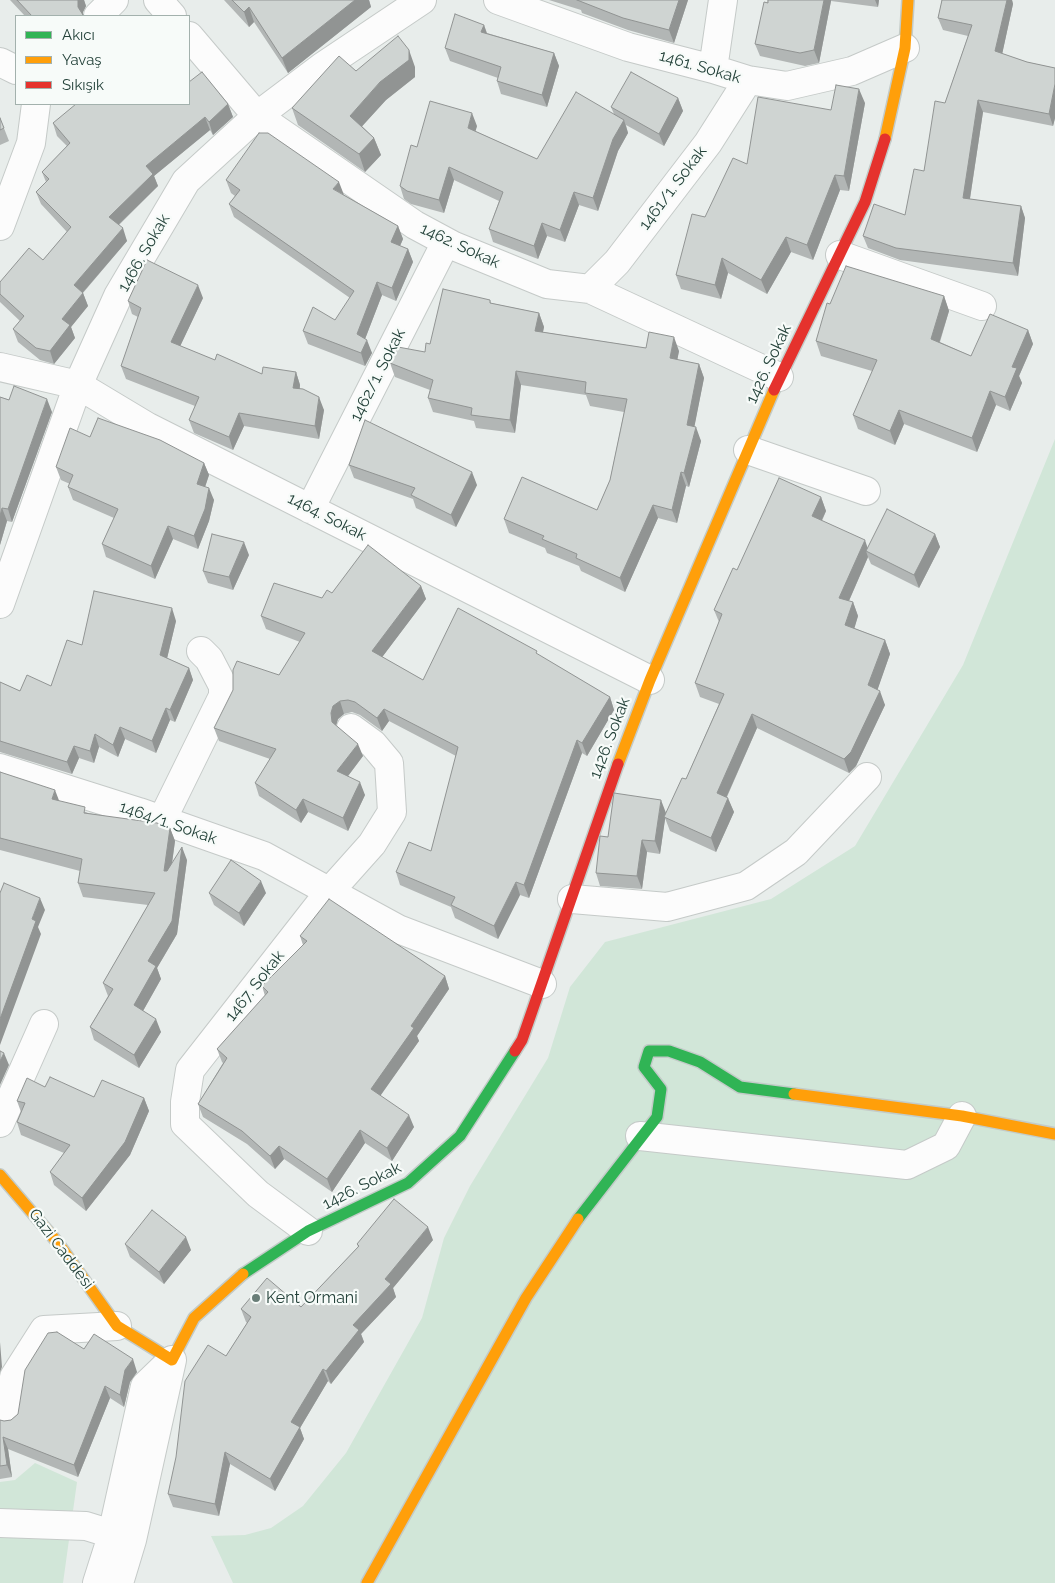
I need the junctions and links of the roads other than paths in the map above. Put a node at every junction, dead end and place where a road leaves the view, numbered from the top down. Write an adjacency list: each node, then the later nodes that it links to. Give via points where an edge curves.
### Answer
1 (114, 0): 7 (street)
2 (158, 0): 8 (street)
3 (422, 0): 16 (street, 1466. Sokak, via 322,66)
4 (498, 0): 12 (street, 1461. Sokak, via 628,47)
5 (723, 0): 12 (street)
6 (908, 0): 10 (main road, 1426. Sokak)
7 (99, 15)
8 (171, 15)
9 (190, 37): 16 (street, 1462. Sokak)
10 (904, 48): 14 (street, 1461. Sokak, via 852,71 787,86); 19 (main road, 1426. Sokak, via 886,138 865,202)
11 (0, 62): 13 (street)
12 (713, 69): 14 (street, 1461. Sokak)
13 (15, 70)
14 (748, 80): 20 (street, 1461/1. Sokak, via 708,143 617,262)
15 (36, 105): 17 (street, via 31,143)
16 (258, 116): 18 (street, 1462. Sokak, via 416,225); 24 (street, 1466. Sokak, via 186,181 118,296)
17 (0, 226)
18 (446, 242): 20 (street, 1462. Sokak, via 547,284); 27 (street, 1462/1. Sokak)
19 (840, 255): 21 (street); 23 (main road, 1426. Sokak)
20 (590, 289): 23 (street, 1462. Sokak)
21 (982, 306)
22 (0, 367): 24 (street, 1464. Sokak)
23 (779, 378): 25 (main road, 1426. Sokak)
24 (78, 384): 27 (street, 1464. Sokak, via 148,427); 28 (street, 1466. Sokak)
25 (748, 450): 26 (street); 30 (main road, 1426. Sokak)
26 (866, 491)
27 (310, 509): 30 (street, 1464. Sokak)
28 (0, 604)
29 (201, 651): 34 (street, via 209,659 223,686 224,696)
30 (650, 680): 36 (main road, 1426. Sokak, via 604,800)
31 (351, 728): 35 (street, 1467. Sokak, via 373,744 389,763 392,812 372,844)
32 (0, 768): 34 (street, 1464/1. Sokak)
33 (867, 777): 36 (street, via 796,852 746,886 667,907)
34 (162, 820): 35 (street, 1464/1. Sokak, via 264,856)
35 (330, 892): 37 (street, 1464/1. Sokak, via 398,929); 44 (street, 1467. Sokak, via 190,1070 186,1102 185,1124 258,1194)
36 (572, 899): 37 (main road, 1426. Sokak)
37 (542, 984): 44 (main road, 1426. Sokak, via 522,1040 460,1136 408,1183)
38 (44, 1024): 40 (street)
39 (962, 1116): 41 (main road); 42 (street, via 946,1146 907,1165); 42 (main road, via 740,1087 700,1062 668,1051 649,1051 644,1067 661,1089 656,1117)
40 (0, 1123)
41 (1055, 1134)
42 (640, 1136): 52 (main road, via 586,1207 526,1298)
43 (0, 1176): 45 (main road, Gazi Caddesi, via 58,1243)
44 (308, 1231): 46 (main road, 1426. Sokak, via 249,1269 194,1318)
45 (117, 1326): 46 (main road, Gazi Caddesi); 47 (street, via 44,1330 14,1378)
46 (172, 1360): 49 (street, via 145,1386)
47 (10, 1418)
48 (0, 1523): 49 (street, via 86,1526)
49 (122, 1537): 50 (street); 51 (street)
50 (97, 1583)
51 (119, 1583)
52 (367, 1583)

